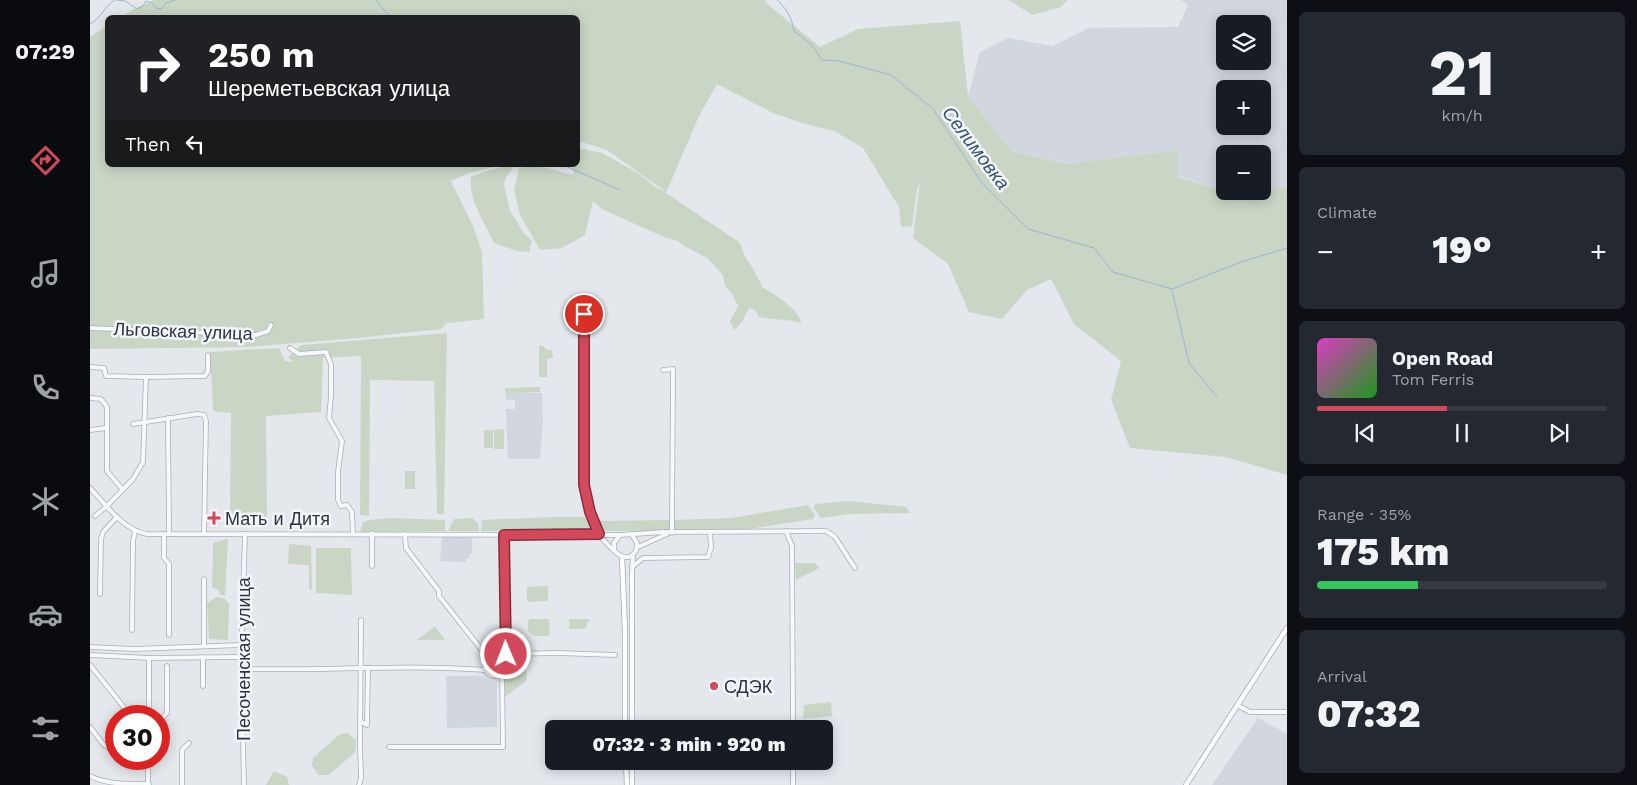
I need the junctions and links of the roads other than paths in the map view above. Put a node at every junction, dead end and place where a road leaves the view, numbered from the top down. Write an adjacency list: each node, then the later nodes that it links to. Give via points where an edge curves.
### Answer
1 (584, 314): 31 (street, via 584,485)
2 (270, 324): 3 (street, Льговская улица, via 268,331 256,335)
3 (90, 328)
4 (290, 348): 29 (street, via 298,354 326,352 331,364 329,418 342,441 338,500 341,506 347,505 352,512)
5 (208, 355): 8 (street, via 205,376)
6 (90, 367): 8 (street, via 104,368 106,376)
7 (663, 370): 24 (street, via 673,370)
8 (146, 377): 11 (street)
9 (90, 398): 13 (street, via 101,399 107,407)
10 (168, 418): 11 (street); 26 (street); 27 (street, via 197,414 204,415 206,421)
11 (145, 422): 12 (street); 16 (street, via 143,462)
12 (133, 424)
13 (107, 428): 14 (street); 16 (street, via 107,471)
14 (90, 430)
15 (90, 488): 17 (street)
16 (122, 490): 17 (street)
17 (107, 506): 18 (street); 19 (street)
18 (94, 516)
19 (117, 517): 20 (street); 45 (street, via 102,532)
20 (135, 531): 25 (street); 48 (street)
21 (786, 531): 22 (street); 42 (street, via 826,531 835,537); 76 (street, via 792,546)
22 (710, 532): 24 (street); 39 (street, via 708,557)
23 (372, 533): 29 (street); 30 (street); 40 (street)
24 (672, 533): 33 (street); 35 (street)
25 (164, 534): 26 (street); 49 (street, via 164,558 169,564)
26 (169, 534): 27 (street)
27 (204, 534): 28 (street)
28 (245, 534): 29 (street); 50 (street, Песоченская улица)
29 (353, 534)
30 (405, 534): 34 (street); 59 (street, via 407,550)
31 (599, 534): 32 (street); 34 (street); 36 (street)
32 (620, 534): 33 (street); 36 (street, via 615,539)
33 (631, 534): 35 (street)
34 (504, 535): 53 (street)
35 (638, 547): 37 (street)
36 (614, 549): 38 (street)
37 (634, 554): 38 (street); 39 (street); 41 (street)
38 (622, 557): 74 (main road)
39 (643, 558): 41 (street)
40 (372, 566)
41 (632, 567): 43 (street)
42 (855, 568)
43 (632, 574): 75 (main road)
44 (204, 580): 51 (street)
45 (100, 594)
46 (361, 620): 63 (street)
47 (1287, 628): 72 (main road)
48 (132, 630)
49 (169, 635)
50 (241, 645): 51 (street); 57 (street, Песоченская улица)
51 (204, 646): 52 (street)
52 (90, 647)
53 (506, 654): 55 (street); 60 (street)
54 (90, 655): 58 (street)
55 (615, 655)
56 (203, 656): 57 (street); 58 (street); 68 (street)
57 (241, 657): 65 (street, Песоченская улица)
58 (149, 658): 70 (street)
59 (489, 659): 60 (street); 67 (street)
60 (500, 661): 66 (street)
61 (90, 665): 69 (street)
62 (167, 666): 71 (street)
63 (361, 668): 64 (street); 65 (street); 77 (street)
64 (368, 668): 67 (street); 77 (street, via 367,725)
65 (241, 669): 89 (street, Песоченская улица)
66 (502, 669): 67 (street, via 494,675); 81 (street, via 503,747)
67 (485, 670)
68 (204, 686)
69 (122, 705)
70 (149, 705)
71 (167, 705)
72 (1237, 705): 73 (street, via 1250,712); 94 (main road)
73 (1287, 712)
74 (626, 720)
75 (632, 720)
76 (793, 720)
77 (360, 721): 90 (street)
78 (90, 727): 80 (street)
79 (189, 743): 88 (street, via 182,750)
80 (105, 745)
81 (390, 747)
82 (148, 770): 87 (street)
83 (626, 770): 91 (main road)
84 (632, 770): 92 (main road)
85 (793, 770): 93 (street)
86 (90, 776): 87 (street, via 108,784)
87 (148, 785)
88 (182, 785)
89 (244, 785)
90 (360, 785)
91 (626, 785)
92 (632, 785)
93 (793, 785)
94 (1186, 785)

